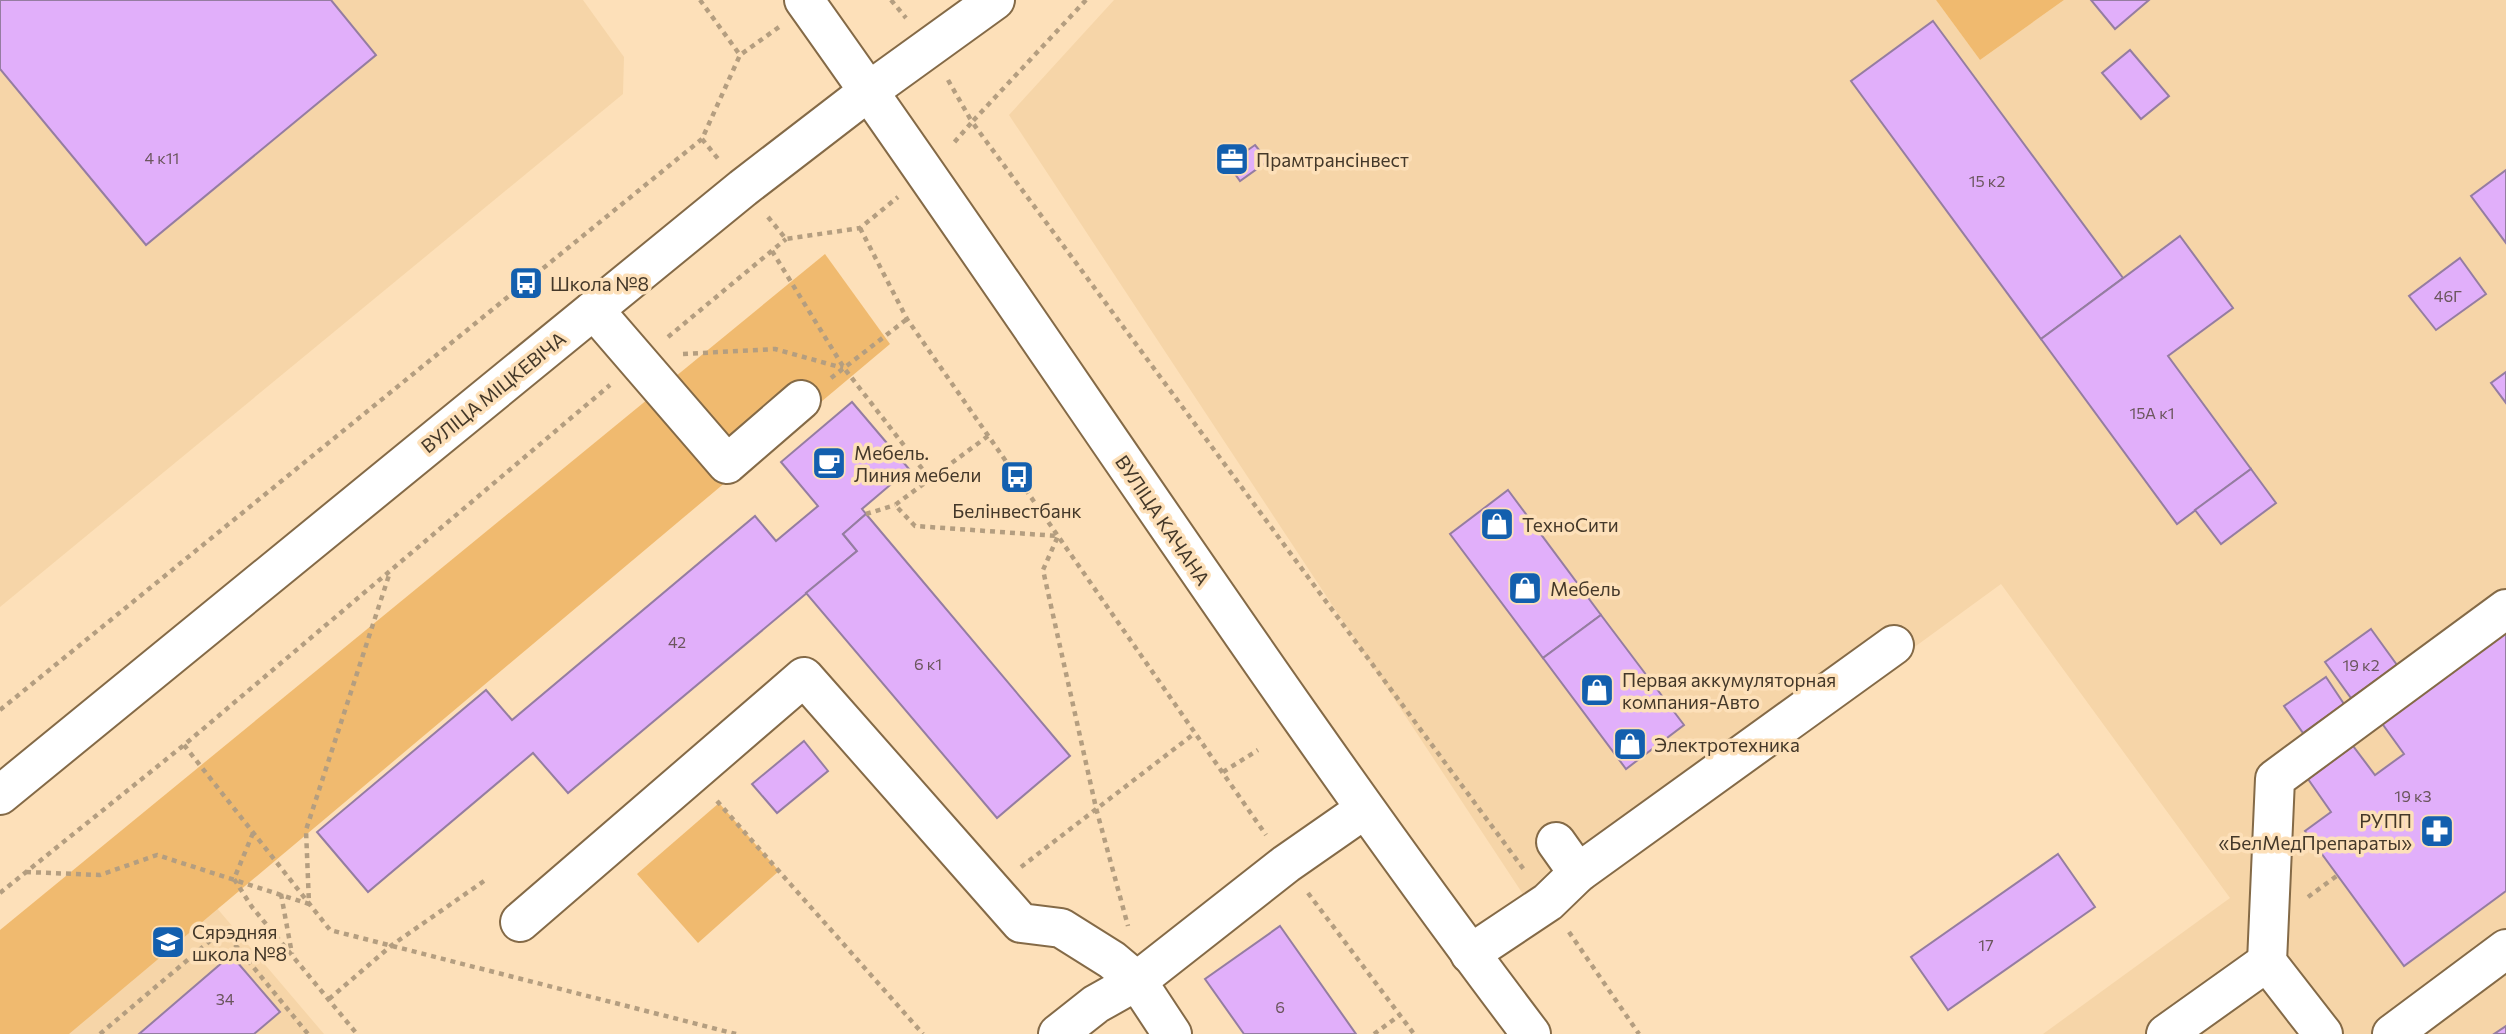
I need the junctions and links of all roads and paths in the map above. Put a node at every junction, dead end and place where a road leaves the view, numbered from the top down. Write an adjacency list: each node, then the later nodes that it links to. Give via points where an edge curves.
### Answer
1 (700, 0): 5 (path)
2 (995, 0): 6 (main road, ВУЛІЦА МІЦКЕВІЧА)
3 (1086, 0): 42 (path, via 972,122)
4 (806, 3): 5 (path); 6 (main road, ВУЛІЦА КАЧАНА)
5 (740, 55): 23 (path, via 702,139)
6 (869, 91): 10 (main road, ВУЛІЦА МІЦКЕВІЧА); 31 (main road, ВУЛІЦА КАЧАНА)
7 (860, 228): 11 (path)
8 (786, 239): 9 (path)
9 (772, 251): 12 (path); 13 (path)
10 (594, 310): 12 (main road); 29 (main road, ВУЛІЦА МІЦКЕВІЧА)
11 (907, 319): 13 (path); 15 (path)
12 (654, 358): 13 (path, via 775,349); 14 (main road, via 727,464); 20 (path)
13 (844, 368): 14 (path); 16 (path)
14 (801, 400)
15 (989, 436): 16 (path); 19 (path)
16 (930, 479): 17 (path)
17 (895, 505): 18 (path); 19 (path, via 915,526)
18 (866, 514)
19 (1058, 536): 24 (path); 30 (path, via 1044,570)
20 (390, 571): 25 (path); 43 (path, via 306,830)
21 (2506, 609): 50 (main road, via 2275,779)
22 (1894, 645): 36 (main road)
23 (0, 710)
24 (1195, 733): 27 (path); 30 (path)
25 (184, 745): 32 (path); 35 (path)
26 (1258, 750): 27 (path)
27 (1223, 772): 34 (path)
28 (694, 774): 39 (main road, via 804,677); 44 (main road); 58 (path)
29 (0, 795)
30 (1096, 808): 39 (path); 45 (path)
31 (1365, 809): 34 (main road); 48 (main road, ВУЛІЦА КАЧАНА)
32 (253, 832): 37 (path); 43 (path)
33 (1556, 842): 36 (main road)
34 (1286, 864): 51 (main road); 53 (path)
35 (25, 872): 37 (path, via 100,875 157,855); 40 (path)
36 (1578, 873): 42 (main road)
37 (234, 879): 41 (path); 49 (path)
38 (484, 881): 46 (path)
39 (992, 890): 51 (main road, via 1021,923 1061,928)
40 (0, 893)
41 (281, 894): 43 (path); 49 (path)
42 (1548, 902): 48 (main road); 64 (path)
43 (309, 904): 46 (path, via 330,930)
44 (520, 922)
45 (1131, 937)
46 (393, 945): 52 (path); 57 (path)
47 (2506, 949): 67 (main road)
48 (1469, 954): 63 (main road, ВУЛІЦА КАЧАНА)
49 (292, 955): 52 (path)
50 (2267, 962): 65 (main road); 66 (main road)
51 (1137, 981): 59 (main road, via 1096,1004); 60 (main road)
52 (328, 999): 56 (path)
53 (1400, 1015): 61 (path); 62 (path)
54 (100, 1034): 55 (path, via 223,930)
55 (308, 1034)
56 (357, 1034)
57 (736, 1034)
58 (923, 1034)
59 (1058, 1034)
60 (1172, 1034)
61 (1374, 1034)
62 (1415, 1034)
63 (1531, 1034)
64 (1639, 1034)
65 (2166, 1034)
66 (2323, 1034)
67 (2392, 1034)

